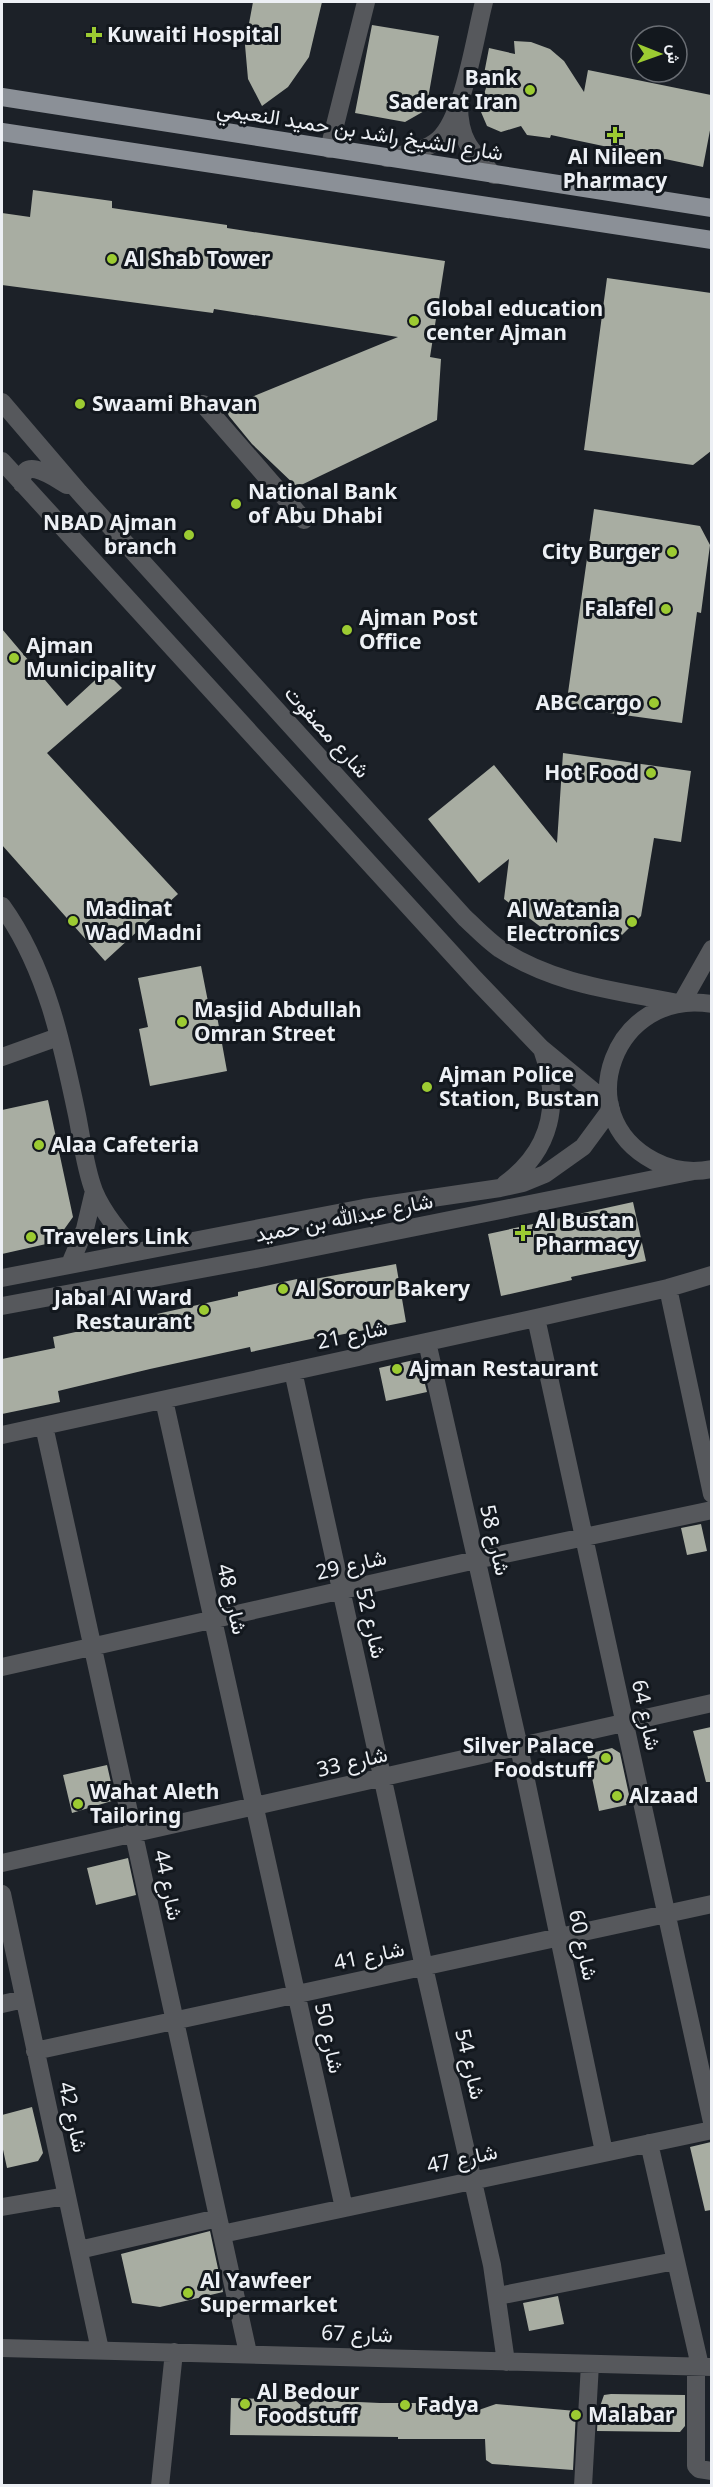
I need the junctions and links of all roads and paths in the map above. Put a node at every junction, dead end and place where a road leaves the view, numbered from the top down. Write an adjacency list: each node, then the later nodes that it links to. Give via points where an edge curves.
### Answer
1 (366, 2): 6 (street)
2 (484, 2): 4 (street)
3 (2, 97): 6 (main road, شارع الشيخ راشد بن حميد النعيمي)
4 (459, 103): 7 (street, via 439,139 421,149); 8 (street, via 463,138)
5 (2, 132): 10 (main road)
6 (329, 149): 7 (main road, شارع الشيخ راشد بن حميد النعيمي)
7 (386, 158): 8 (main road, شارع الشيخ راشد بن حميد النعيمي)
8 (494, 176): 9 (main road, شارع الشيخ راشد بن حميد النعيمي)
9 (711, 208)
10 (711, 240)
11 (2, 402): 15 (street, شارع مصفوت)
12 (203, 404): 16 (street)
13 (2, 461): 14 (street)
14 (22, 484): 15 (street, via 23,474 37,469); 22 (street)
15 (79, 492): 19 (street, شارع مصفوت, via 465,918 498,947 543,972 591,988)
16 (304, 520)
17 (2, 906): 21 (street, via 35,964)
18 (711, 949): 19 (street)
19 (680, 1003): 20 (street, شارع مصفوت); 24 (street, via 656,1010 637,1022 622,1040 612,1060 608,1082)
20 (711, 1004)
21 (58, 1037): 23 (street); 27 (street)
22 (541, 1048): 24 (street); 26 (street, via 549,1069 551,1115 533,1157)
23 (2, 1057)
24 (610, 1107): 25 (street, via 622,1134 642,1154 667,1167); 26 (street, شارع عبدالله بن حميد, via 583,1147 565,1162 523,1183)
25 (703, 1170): 33 (street, شارع عبدالله بن حميد)
26 (500, 1188): 28 (street, شارع عبدالله بن حميد, via 364,1208)
27 (94, 1191): 28 (street); 29 (street, via 85,1229)
28 (136, 1251): 29 (street, شارع عبدالله بن حميد)
29 (70, 1264): 31 (street, شارع عبدالله بن حميد)
30 (711, 1275): 32 (street, شارع 21)
31 (2, 1278)
32 (668, 1288): 34 (street, شارع 21); 40 (street)
33 (2, 1306)
34 (536, 1318): 35 (street, شارع 21); 42 (street, شارع 64)
35 (427, 1342): 36 (street, شارع 21); 43 (street, شارع 58)
36 (293, 1371): 37 (street, شارع 21); 44 (street, شارع 52)
37 (164, 1400): 38 (street, شارع 21); 45 (street, شارع 48)
38 (44, 1426): 39 (street, شارع 21); 46 (street, شارع 44)
39 (2, 1435)
40 (711, 1494)
41 (711, 1510): 42 (street, شارع 29)
42 (584, 1537): 43 (street, شارع 29); 49 (street, شارع 64)
43 (476, 1560): 44 (street, شارع 29); 50 (street, شارع 58)
44 (340, 1591): 45 (street, شارع 29); 51 (street, شارع 52)
45 (213, 1619): 46 (street, شارع 29); 52 (street, شارع 48)
46 (93, 1647): 47 (street, شارع 29); 53 (street, شارع 44)
47 (2, 1667)
48 (711, 1703): 49 (street, شارع 33)
49 (624, 1723): 50 (street, شارع 33); 57 (street, شارع 64)
50 (519, 1747): 51 (street, شارع 33); 58 (street, شارع 60)
51 (382, 1778): 52 (street, شارع 33); 59 (street, شارع 54)
52 (255, 1808): 53 (street, شارع 33); 60 (street, شارع 50)
53 (134, 1834): 54 (street, شارع 33); 63 (street, شارع 44)
54 (2, 1863)
55 (2, 1894): 61 (street, شارع 42)
56 (711, 1904): 57 (street, شارع 41)
57 (666, 1914): 58 (street, شارع 41); 65 (street, شارع 64)
58 (559, 1937): 59 (street, شارع 41); 68 (street, شارع 60)
59 (424, 1967): 60 (street, شارع 41); 69 (street, شارع 54)
60 (296, 1995): 63 (street, شارع 41); 72 (street, شارع 50)
61 (24, 1999): 62 (street); 64 (street, شارع 42)
62 (2, 2004)
63 (175, 2021): 64 (street, شارع 41); 73 (street, شارع 44)
64 (35, 2051): 70 (street, شارع 42)
65 (711, 2122)
66 (711, 2130): 67 (street, شارع 47)
67 (649, 2143): 68 (street, شارع 47); 75 (street)
68 (604, 2152): 69 (street, شارع 47)
69 (474, 2180): 72 (street, شارع 47); 76 (street, شارع 54)
70 (66, 2196): 71 (street); 74 (street, شارع 42)
71 (2, 2207)
72 (344, 2208): 73 (street, شارع 47)
73 (220, 2226): 74 (street, شارع 47); 80 (street, شارع 44)
74 (79, 2250): 78 (street, شارع 42)
75 (675, 2261): 76 (street); 83 (street)
76 (498, 2296): 81 (street, شارع 54)
77 (2, 2348): 78 (street, شارع 67)
78 (100, 2350): 79 (street, شارع 67)
79 (174, 2352): 80 (street, شارع 67); 85 (street)
80 (248, 2353): 81 (street, شارع 67)
81 (506, 2362): 82 (street, شارع 67)
82 (590, 2364): 83 (street, شارع 67); 86 (street)
83 (702, 2366): 84 (street, via 696,2466)
84 (711, 2470)
85 (160, 2486)
86 (583, 2486)

